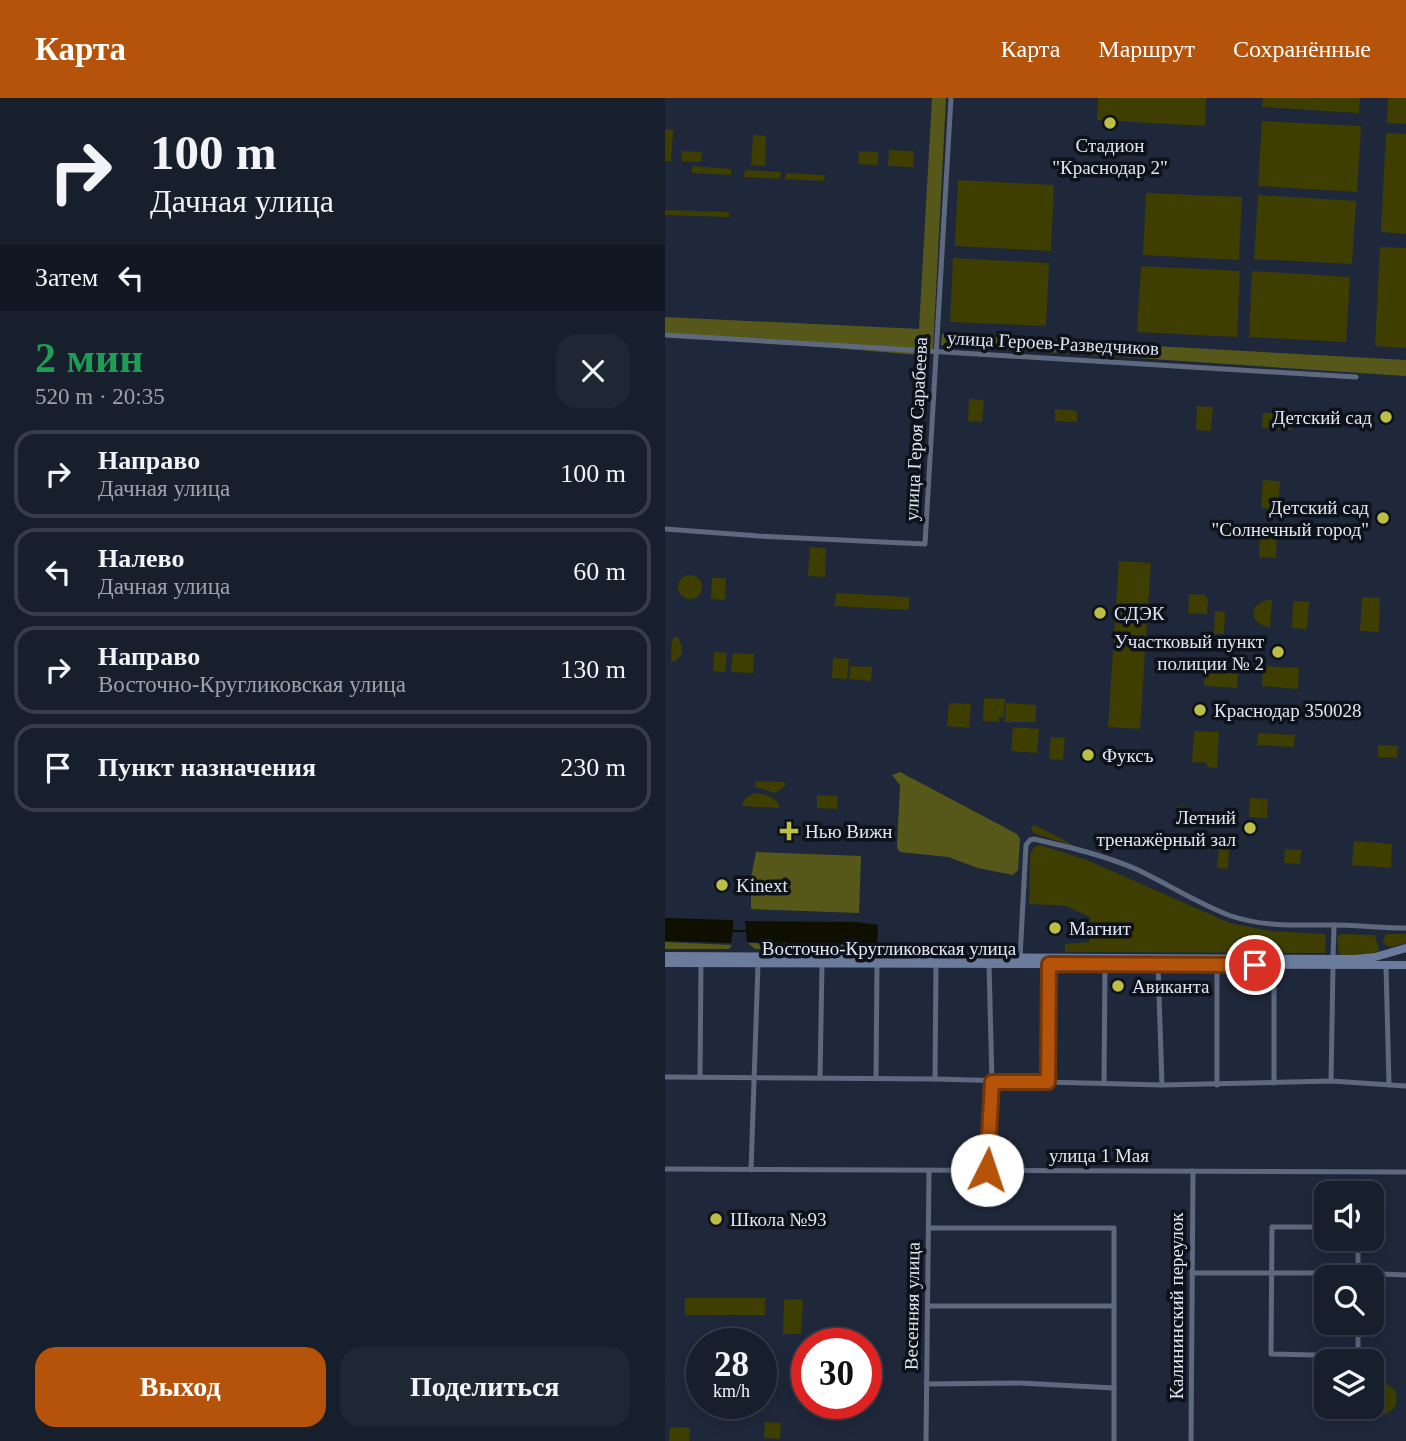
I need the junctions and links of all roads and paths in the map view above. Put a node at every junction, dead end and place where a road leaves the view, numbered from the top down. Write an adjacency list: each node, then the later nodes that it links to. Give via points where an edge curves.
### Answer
1 (951, 98): 3 (street, улица Героя Сарабеева)
2 (665, 335): 3 (street, улица Героев-Разведчиков)
3 (936, 352): 4 (street, улица Героев-Разведчиков); 5 (street, улица Героя Сарабеева, via 925,544)
4 (1356, 377)
5 (665, 529)
6 (1334, 925): 7 (street); 10 (street, via 1269,924 1232,916 1137,870 1093,853 1034,839 1026,845); 11 (street)
7 (1406, 928)
8 (1406, 948): 11 (main road, Восточно-Кругликовская улица)
9 (665, 956): 10 (main road, Восточно-Кругликовская улица)
10 (1020, 958): 11 (main road, Восточно-Кругликовская улица)
11 (1333, 961): 22 (main road, Восточно-Кругликовская улица); 23 (main road, Восточно-Кругликовская улица); 32 (street)
12 (665, 963): 13 (main road, Восточно-Кругликовская улица)
13 (701, 963): 14 (main road, Восточно-Кругликовская улица); 27 (street)
14 (758, 964): 15 (main road, Восточно-Кругликовская улица); 28 (street)
15 (822, 964): 16 (main road, Восточно-Кругликовская улица); 29 (street)
16 (877, 964): 17 (main road, Восточно-Кругликовская улица); 30 (street)
17 (936, 964): 18 (main road, Восточно-Кругликовская улица); 31 (street)
18 (989, 964): 19 (main road, Восточно-Кругликовская улица); 33 (street)
19 (1049, 964): 20 (main road, Восточно-Кругликовская улица); 34 (street)
20 (1105, 965): 21 (main road, Восточно-Кругликовская улица); 35 (street)
21 (1158, 965): 22 (main road, Восточно-Кругликовская улица); 37 (street)
22 (1217, 965): 38 (street)
23 (1386, 965): 24 (main road, Восточно-Кругликовская улица); 39 (street)
24 (1406, 965)
25 (1274, 975): 36 (street)
26 (665, 1077): 27 (street)
27 (700, 1077): 28 (street)
28 (755, 1077): 29 (street); 42 (street)
29 (820, 1078): 30 (street)
30 (876, 1078): 31 (street)
31 (935, 1079): 33 (street)
32 (1331, 1081): 36 (street); 39 (street)
33 (992, 1082): 34 (street); 43 (street)
34 (1048, 1082): 35 (street)
35 (1104, 1083): 37 (street)
36 (1274, 1083): 38 (street)
37 (1162, 1085): 38 (street)
38 (1217, 1085)
39 (1389, 1085): 40 (street)
40 (1406, 1086)
41 (665, 1170): 42 (street, улица 1 Мая)
42 (751, 1170): 44 (street, улица 1 Мая)
43 (987, 1170): 44 (street, улица 1 Мая); 45 (street, улица 1 Мая)
44 (929, 1171): 48 (street, Весенняя улица)
45 (1193, 1171): 46 (street, улица 1 Мая); 49 (street, Калининский переулок)
46 (1406, 1172)
47 (1314, 1227): 50 (street, via 1272,1227)
48 (929, 1228): 54 (street, Весенняя улица); 55 (street, via 1114,1228)
49 (1192, 1273): 50 (street); 61 (street, Калининский переулок)
50 (1271, 1274): 51 (street); 56 (street, via 1271,1354 1358,1356)
51 (1314, 1274)
52 (1384, 1275): 53 (street)
53 (1406, 1275)
54 (928, 1306): 55 (street); 57 (street, Весенняя улица)
55 (1114, 1306): 58 (street)
56 (1358, 1335)
57 (926, 1384): 58 (street); 59 (street, Весенняя улица)
58 (1114, 1388): 60 (street)
59 (926, 1441)
60 (1114, 1441)
61 (1191, 1441)

